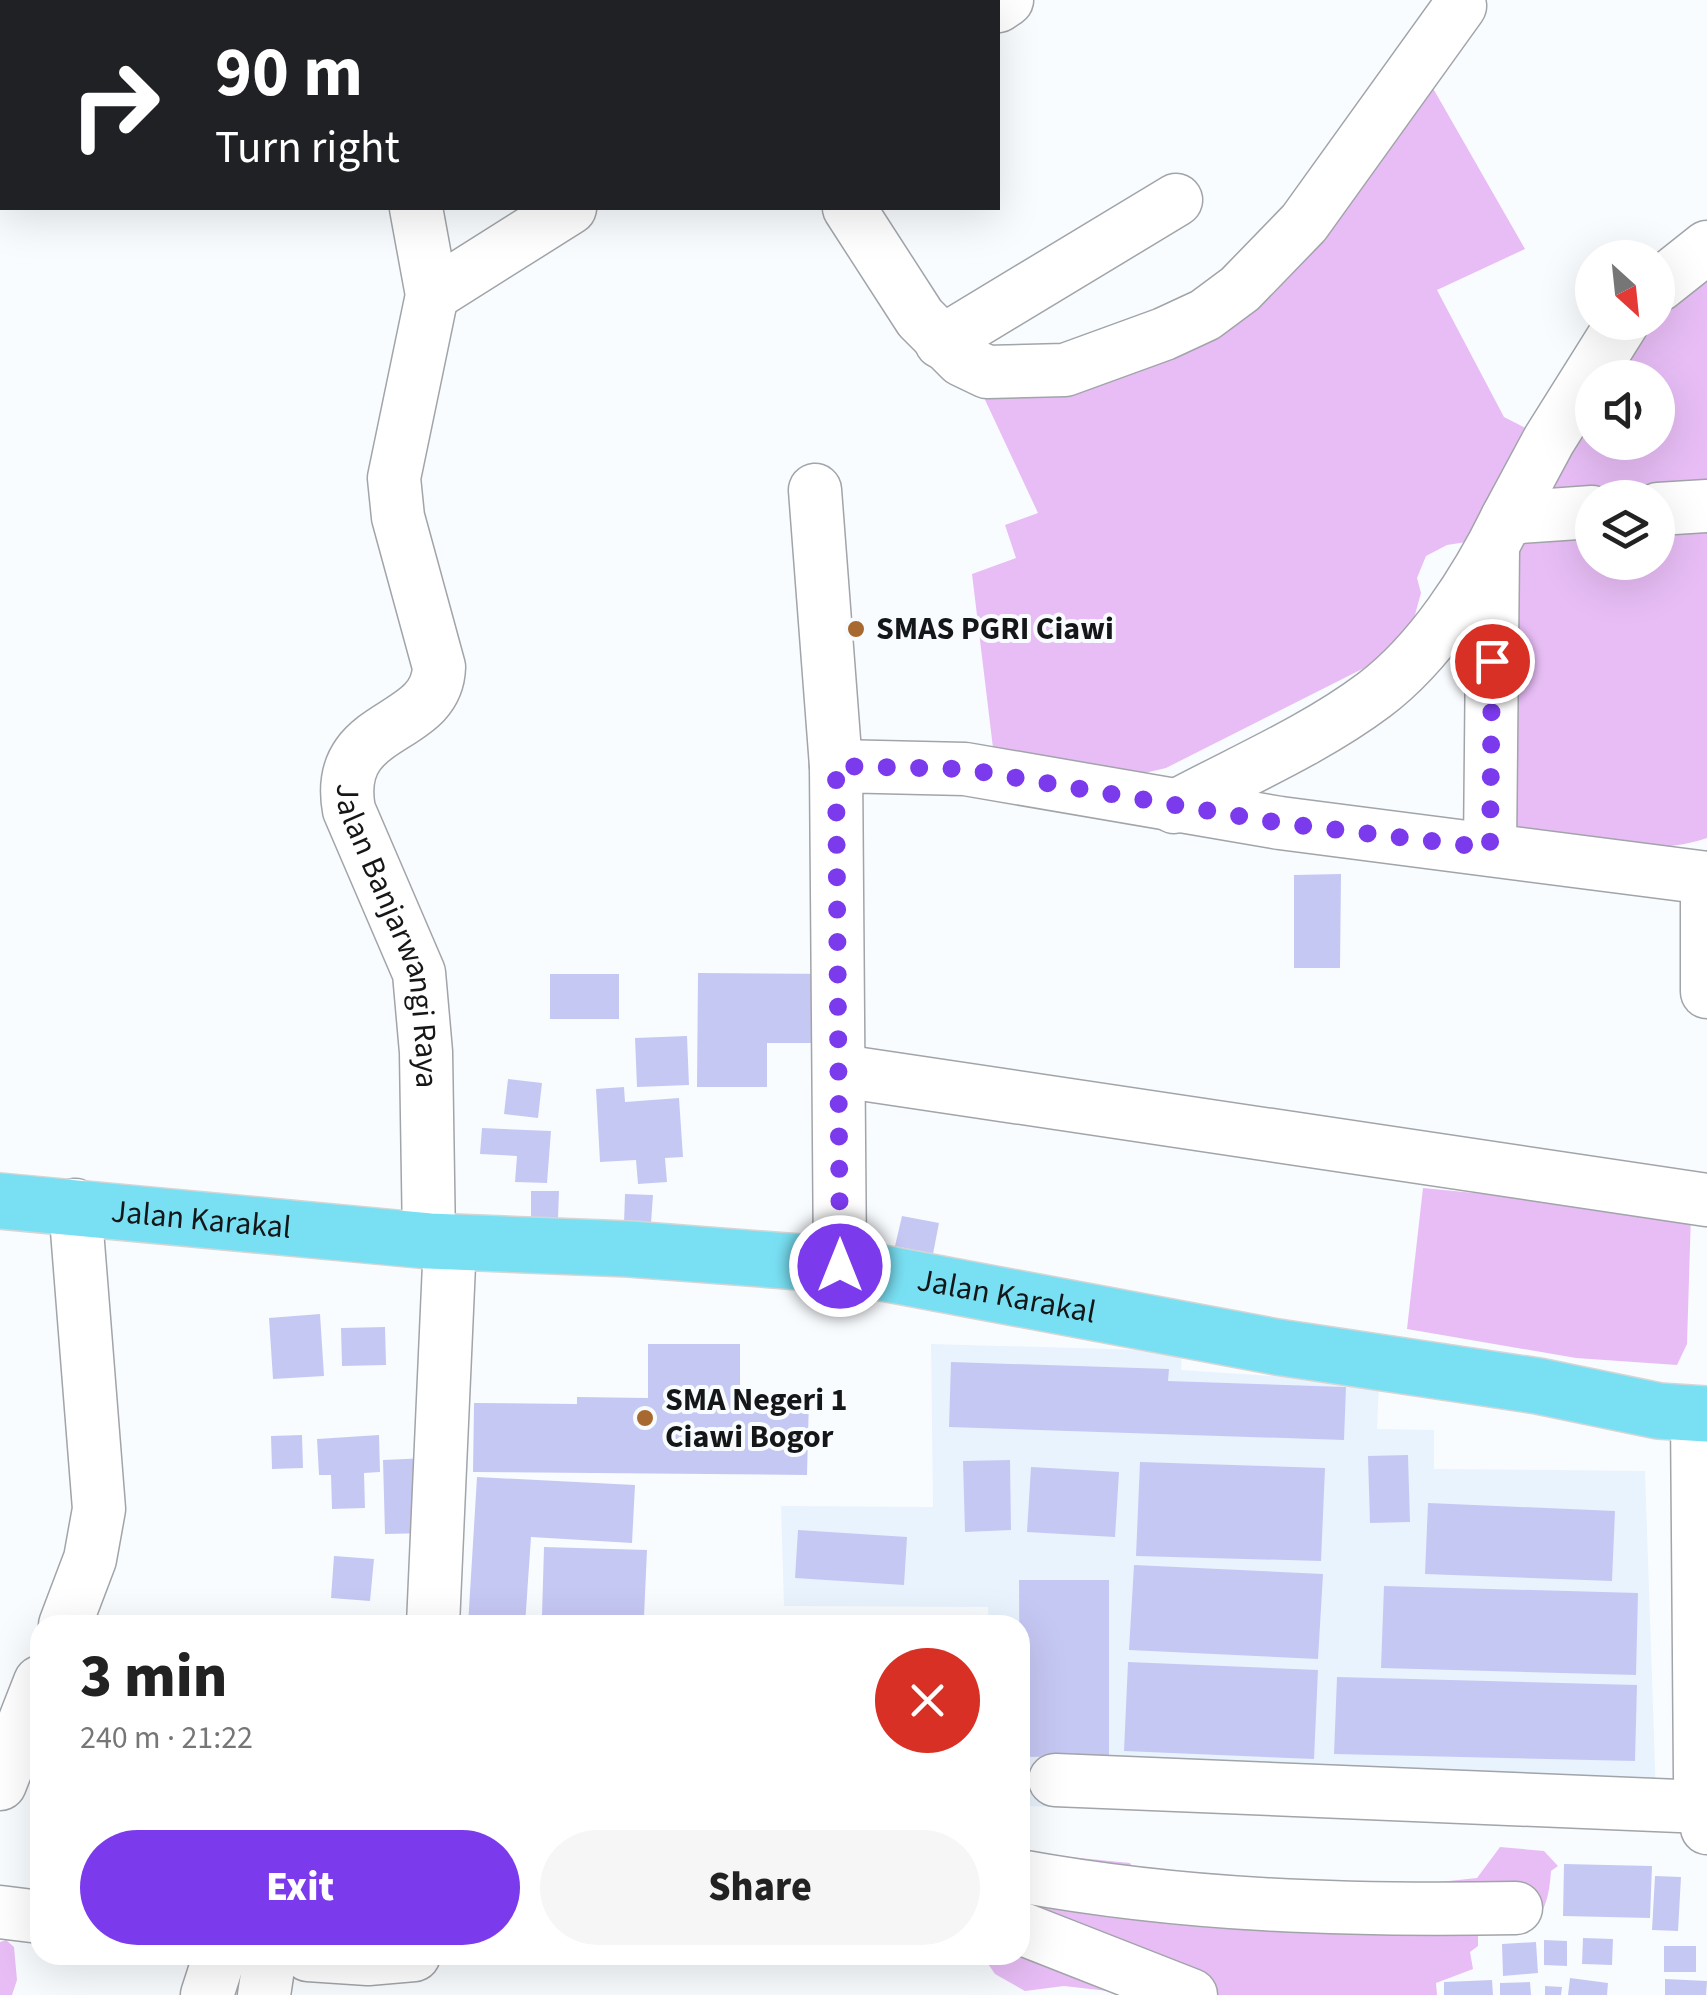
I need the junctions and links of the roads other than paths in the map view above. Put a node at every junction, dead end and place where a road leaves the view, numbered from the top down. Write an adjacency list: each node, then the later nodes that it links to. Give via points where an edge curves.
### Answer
1 (1460, 6): 8 (street, via 1304,223 1270,262 1205,315 1065,370 986,372)
2 (1176, 200): 8 (street)
3 (416, 210): 6 (street, Jalan Banjarwangi Raya)
4 (567, 210): 6 (street)
5 (850, 210): 8 (street)
6 (432, 295): 23 (street, Jalan Banjarwangi Raya, via 394,478 439,686 361,747 348,766 345,789 419,973)
7 (1613, 340): 13 (street)
8 (941, 342)
9 (815, 490): 14 (street)
10 (1707, 506): 11 (street)
11 (1675, 507)
12 (1575, 516): 13 (street)
13 (1500, 533): 15 (street, via 1423,647 1376,694); 16 (street)
14 (836, 766): 15 (street, via 965,769); 19 (street)
15 (1174, 807): 16 (street)
16 (1490, 848): 17 (street)
17 (1707, 878): 18 (street)
18 (1707, 992)
19 (841, 1071): 20 (street); 24 (street)
20 (1707, 1200)
21 (0, 1201): 22 (main road, Jalan Karakal)
22 (75, 1205): 23 (main road, Jalan Karakal); 26 (street, via 99,1509 90,1559)
23 (440, 1241): 24 (main road, Jalan Karakal); 27 (street)
24 (840, 1266): 25 (main road, Jalan Karakal, via 1278,1346)
25 (1702, 1413): 31 (street)
26 (69, 1615)
27 (433, 1615)
28 (30, 1708): 30 (street)
29 (1056, 1780): 31 (street)
30 (0, 1784)
31 (1704, 1787)
32 (1030, 1878): 33 (street, via 1123,1894 1266,1906)
33 (1516, 1908)
34 (0, 1912): 35 (street)
35 (30, 1916)
36 (1030, 1932): 41 (street)
37 (217, 1965): 39 (street)
38 (268, 1965): 40 (street)
39 (208, 1995)
40 (264, 1995)
41 (1191, 1995)

